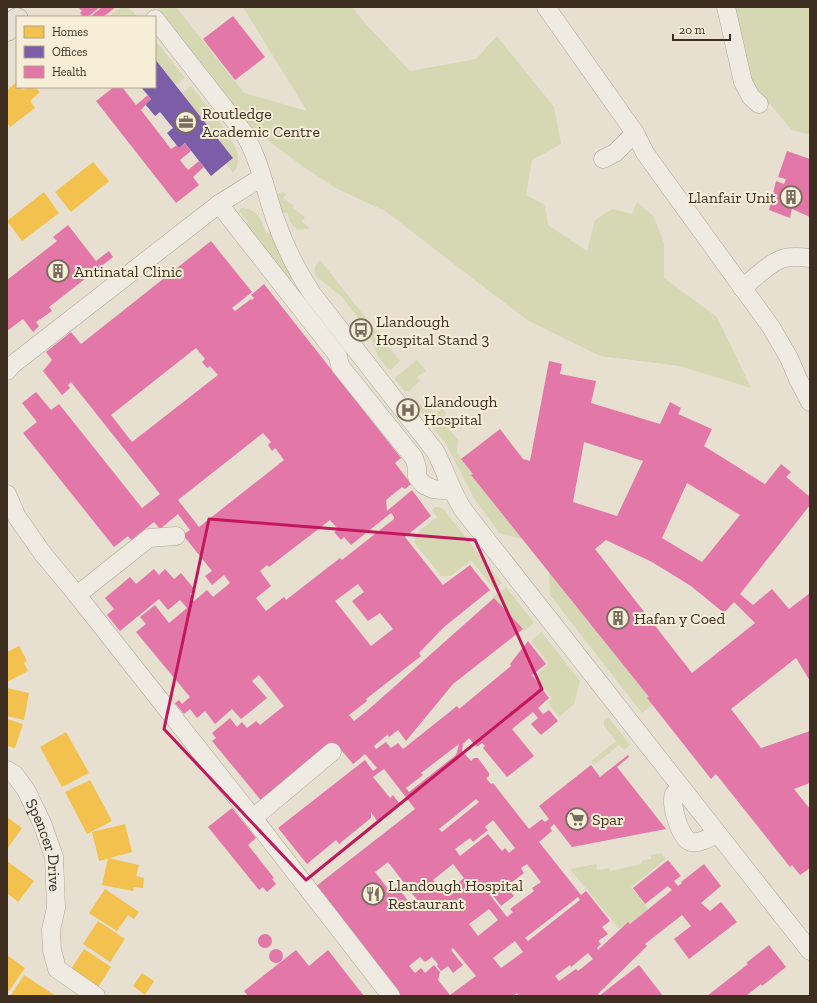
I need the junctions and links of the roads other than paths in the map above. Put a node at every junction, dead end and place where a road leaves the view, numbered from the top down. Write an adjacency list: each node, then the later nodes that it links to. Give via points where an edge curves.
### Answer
1 (26, 7): 5 (main road)
2 (146, 7): 6 (street)
3 (546, 7): 11 (street)
4 (726, 7): 10 (street, via 743,82 751,97)
5 (19, 16)
6 (153, 16)
7 (16, 20): 9 (main road)
8 (156, 21): 13 (street, via 244,133)
9 (7, 30)
10 (759, 104)
11 (635, 133): 12 (street, via 615,153); 16 (street, via 645,153)
12 (603, 159)
13 (262, 177): 14 (street); 19 (street, via 281,234 297,270 313,295 435,451)
14 (219, 204): 17 (street); 19 (street, via 338,356 340,366 414,458 417,478 433,489)
15 (810, 258): 16 (street, via 785,258 775,262)
16 (742, 288): 18 (street, via 782,344)
17 (9, 366)
18 (810, 402)
19 (452, 491): 25 (street, via 464,512)
20 (7, 494): 22 (street, via 18,517 43,554)
21 (176, 536): 22 (street, via 149,538)
22 (77, 595): 26 (street)
23 (332, 752): 26 (street)
24 (7, 770): 29 (street, Spencer Drive, via 15,775 26,790 54,856 56,908 51,930 52,950 57,969)
25 (681, 788): 27 (street); 27 (street, via 675,793 673,801 674,812 684,837 691,842 699,842)
26 (253, 818): 30 (street)
27 (717, 833): 28 (street)
28 (810, 951)
29 (96, 996)
30 (391, 996)

